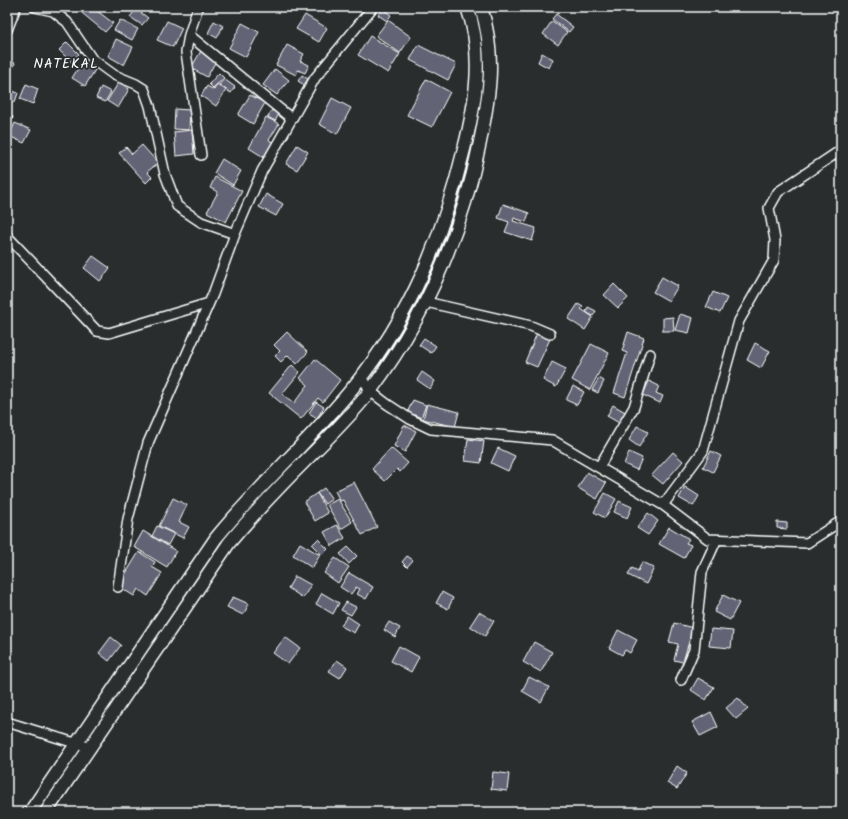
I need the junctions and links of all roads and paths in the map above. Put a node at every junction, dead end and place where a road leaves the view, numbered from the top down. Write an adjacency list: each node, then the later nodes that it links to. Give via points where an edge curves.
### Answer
1 (16, 7): 7 (street)
2 (35, 7): 12 (street, via 53,11 67,22 92,59 114,75 144,89 165,174 177,206 201,222)
3 (198, 7): 8 (street)
4 (373, 7): 9 (street, via 315,78)
5 (467, 7): 18 (main road, via 472,21 478,67 474,101 461,162 444,222 435,249 400,320)
6 (481, 7): 14 (main road, via 488,28 491,55 485,118 470,188 457,230)
7 (7, 30)
8 (188, 35): 9 (street); 11 (street, via 186,52)
9 (292, 119): 12 (street, via 262,171)
10 (841, 150): 21 (street, via 778,192 769,208 775,240 774,260 740,321 703,451)
11 (201, 155)
12 (235, 234): 15 (street)
13 (7, 236): 15 (street, via 97,331 110,333)
14 (426, 302): 16 (street, via 531,326); 19 (main road)
15 (209, 303): 24 (street, via 148,443 128,519)
16 (550, 334)
17 (650, 354): 20 (street, via 634,407)
18 (362, 376): 19 (street); 27 (main road, via 323,422 242,506 216,538)
19 (370, 391): 20 (street, via 410,419 431,429 552,440); 28 (main road, via 335,431 255,511 229,543)
20 (599, 467): 21 (street)
21 (663, 505): 23 (street)
22 (841, 521): 23 (street, via 807,543)
23 (708, 539): 25 (street, via 716,540 702,572 694,650)
24 (118, 587)
25 (682, 680)
26 (7, 722): 27 (street)
27 (77, 744): 28 (street); 29 (main road)
28 (91, 748): 30 (main road)
29 (30, 812)
30 (46, 812)

